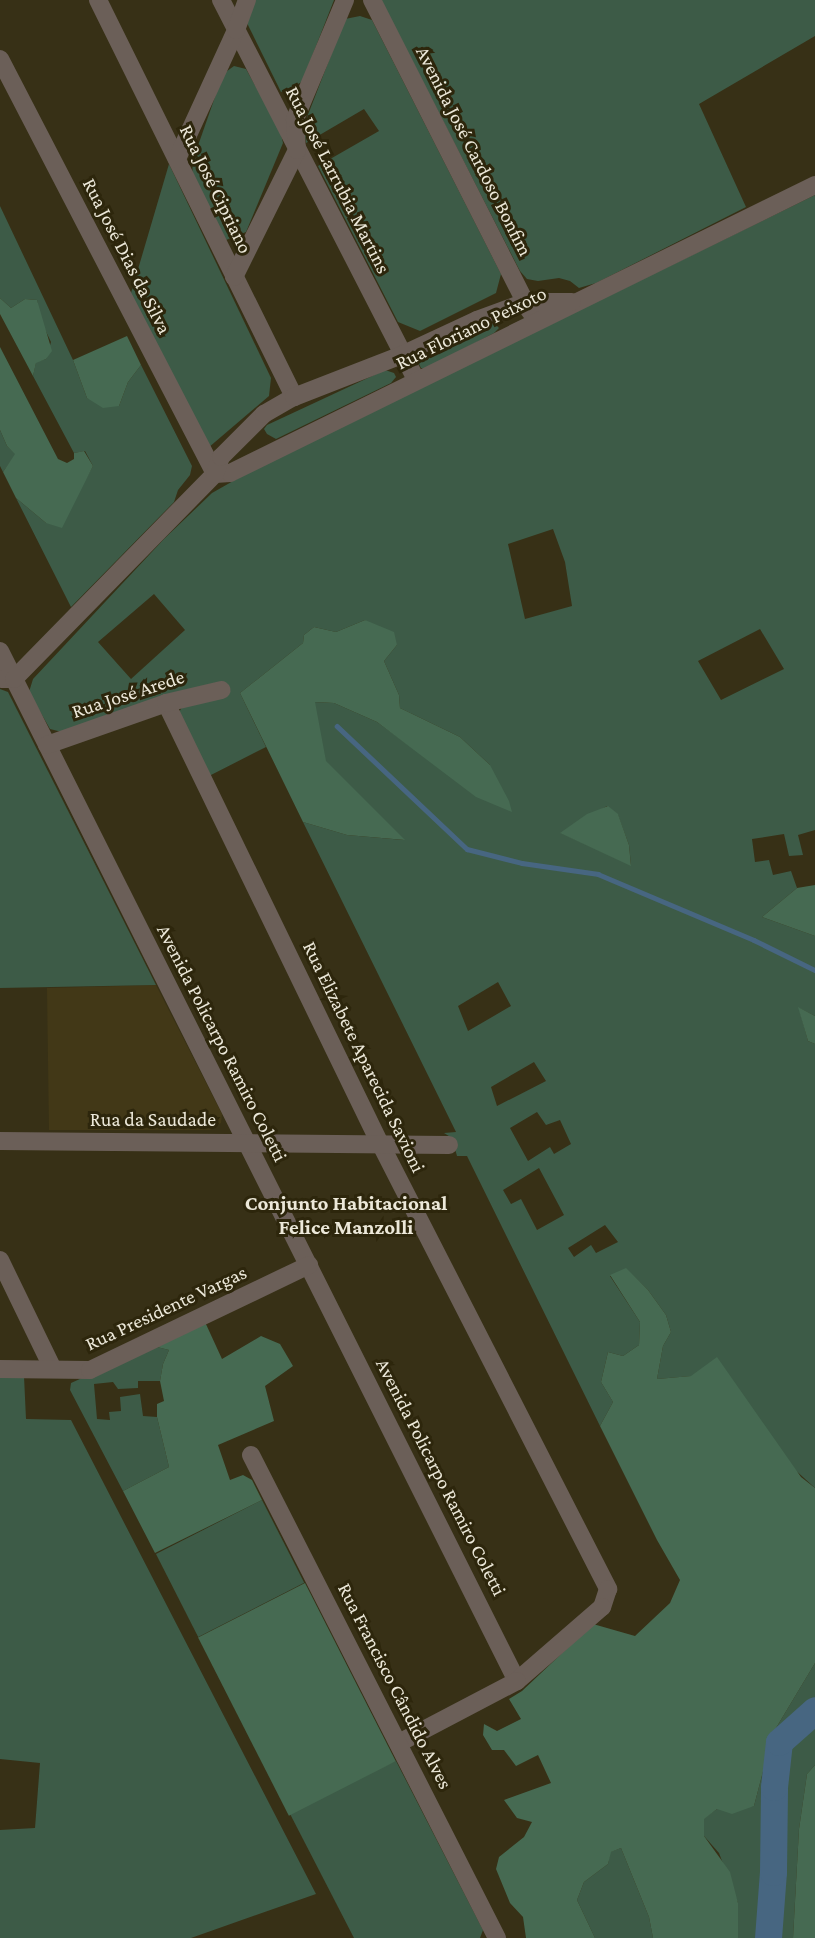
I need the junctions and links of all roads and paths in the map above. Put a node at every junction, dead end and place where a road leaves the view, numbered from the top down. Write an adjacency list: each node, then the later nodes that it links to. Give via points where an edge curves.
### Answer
1 (98, 0): 9 (street, Rua José Cipriano)
2 (221, 0): 6 (street, Rua José Larrubia Martins)
3 (247, 0): 6 (street)
4 (345, 0): 8 (street, via 295,119)
5 (372, 0): 12 (street, Avenida José Cardoso Bonfim)
6 (236, 30): 8 (street, Rua José Larrubia Martins); 9 (street)
7 (0, 59): 18 (street, Rua José Dias da Silva)
8 (297, 150): 11 (street); 15 (street, Rua José Larrubia Martins)
9 (177, 159): 11 (street, Rua José Cipriano)
10 (815, 185): 13 (street)
11 (234, 277): 17 (street, Rua José Cipriano)
12 (526, 302): 13 (street, Rua Floriano Peixoto); 14 (street, Avenida José Cardoso Bonfim); 15 (street, Rua Floriano Peixoto)
13 (572, 302): 14 (street, Rua Floriano Peixoto)
14 (536, 322): 16 (street, Rua Floriano Peixoto)
15 (402, 355): 16 (street, Rua José Larrubia Martins); 17 (street, Rua Floriano Peixoto)
16 (416, 380): 18 (street, Rua Floriano Peixoto, via 230,473)
17 (294, 397): 18 (street, Rua Floriano Peixoto, via 264,414 240,436 221,457)
18 (215, 474): 20 (street, Rua Floriano Peixoto)
19 (0, 651): 20 (street, Avenida Policarpo Ramiro Coletti)
20 (7, 679): 23 (street, Avenida Policarpo Ramiro Coletti)
21 (222, 690): 22 (street, Rua José Arede)
22 (166, 703): 23 (street, Rua José Arede); 26 (street, Rua Elizabete Aparecida Savioni)
23 (47, 745): 25 (street, Avenida Policarpo Ramiro Coletti)
24 (0, 1141): 25 (street, Rua da Saudade)
25 (246, 1141): 26 (street, Rua da Saudade); 29 (street, Avenida Policarpo Ramiro Coletti)
26 (381, 1145): 27 (street, Rua da Saudade); 33 (street, Rua Elizabete Aparecida Savioni, via 608,1589 602,1607)
27 (449, 1145)
28 (0, 1260): 31 (street)
29 (309, 1265): 31 (street, Rua Presidente Vargas, via 90,1370); 33 (street, Avenida Policarpo Ramiro Coletti)
30 (0, 1369): 31 (street, Rua Presidente Vargas)
31 (53, 1369)
32 (251, 1455): 34 (street, Rua Francisco Cândido Alves)
33 (517, 1681): 34 (street)
34 (399, 1743): 35 (street, Rua Francisco Cândido Alves)
35 (497, 1938)

